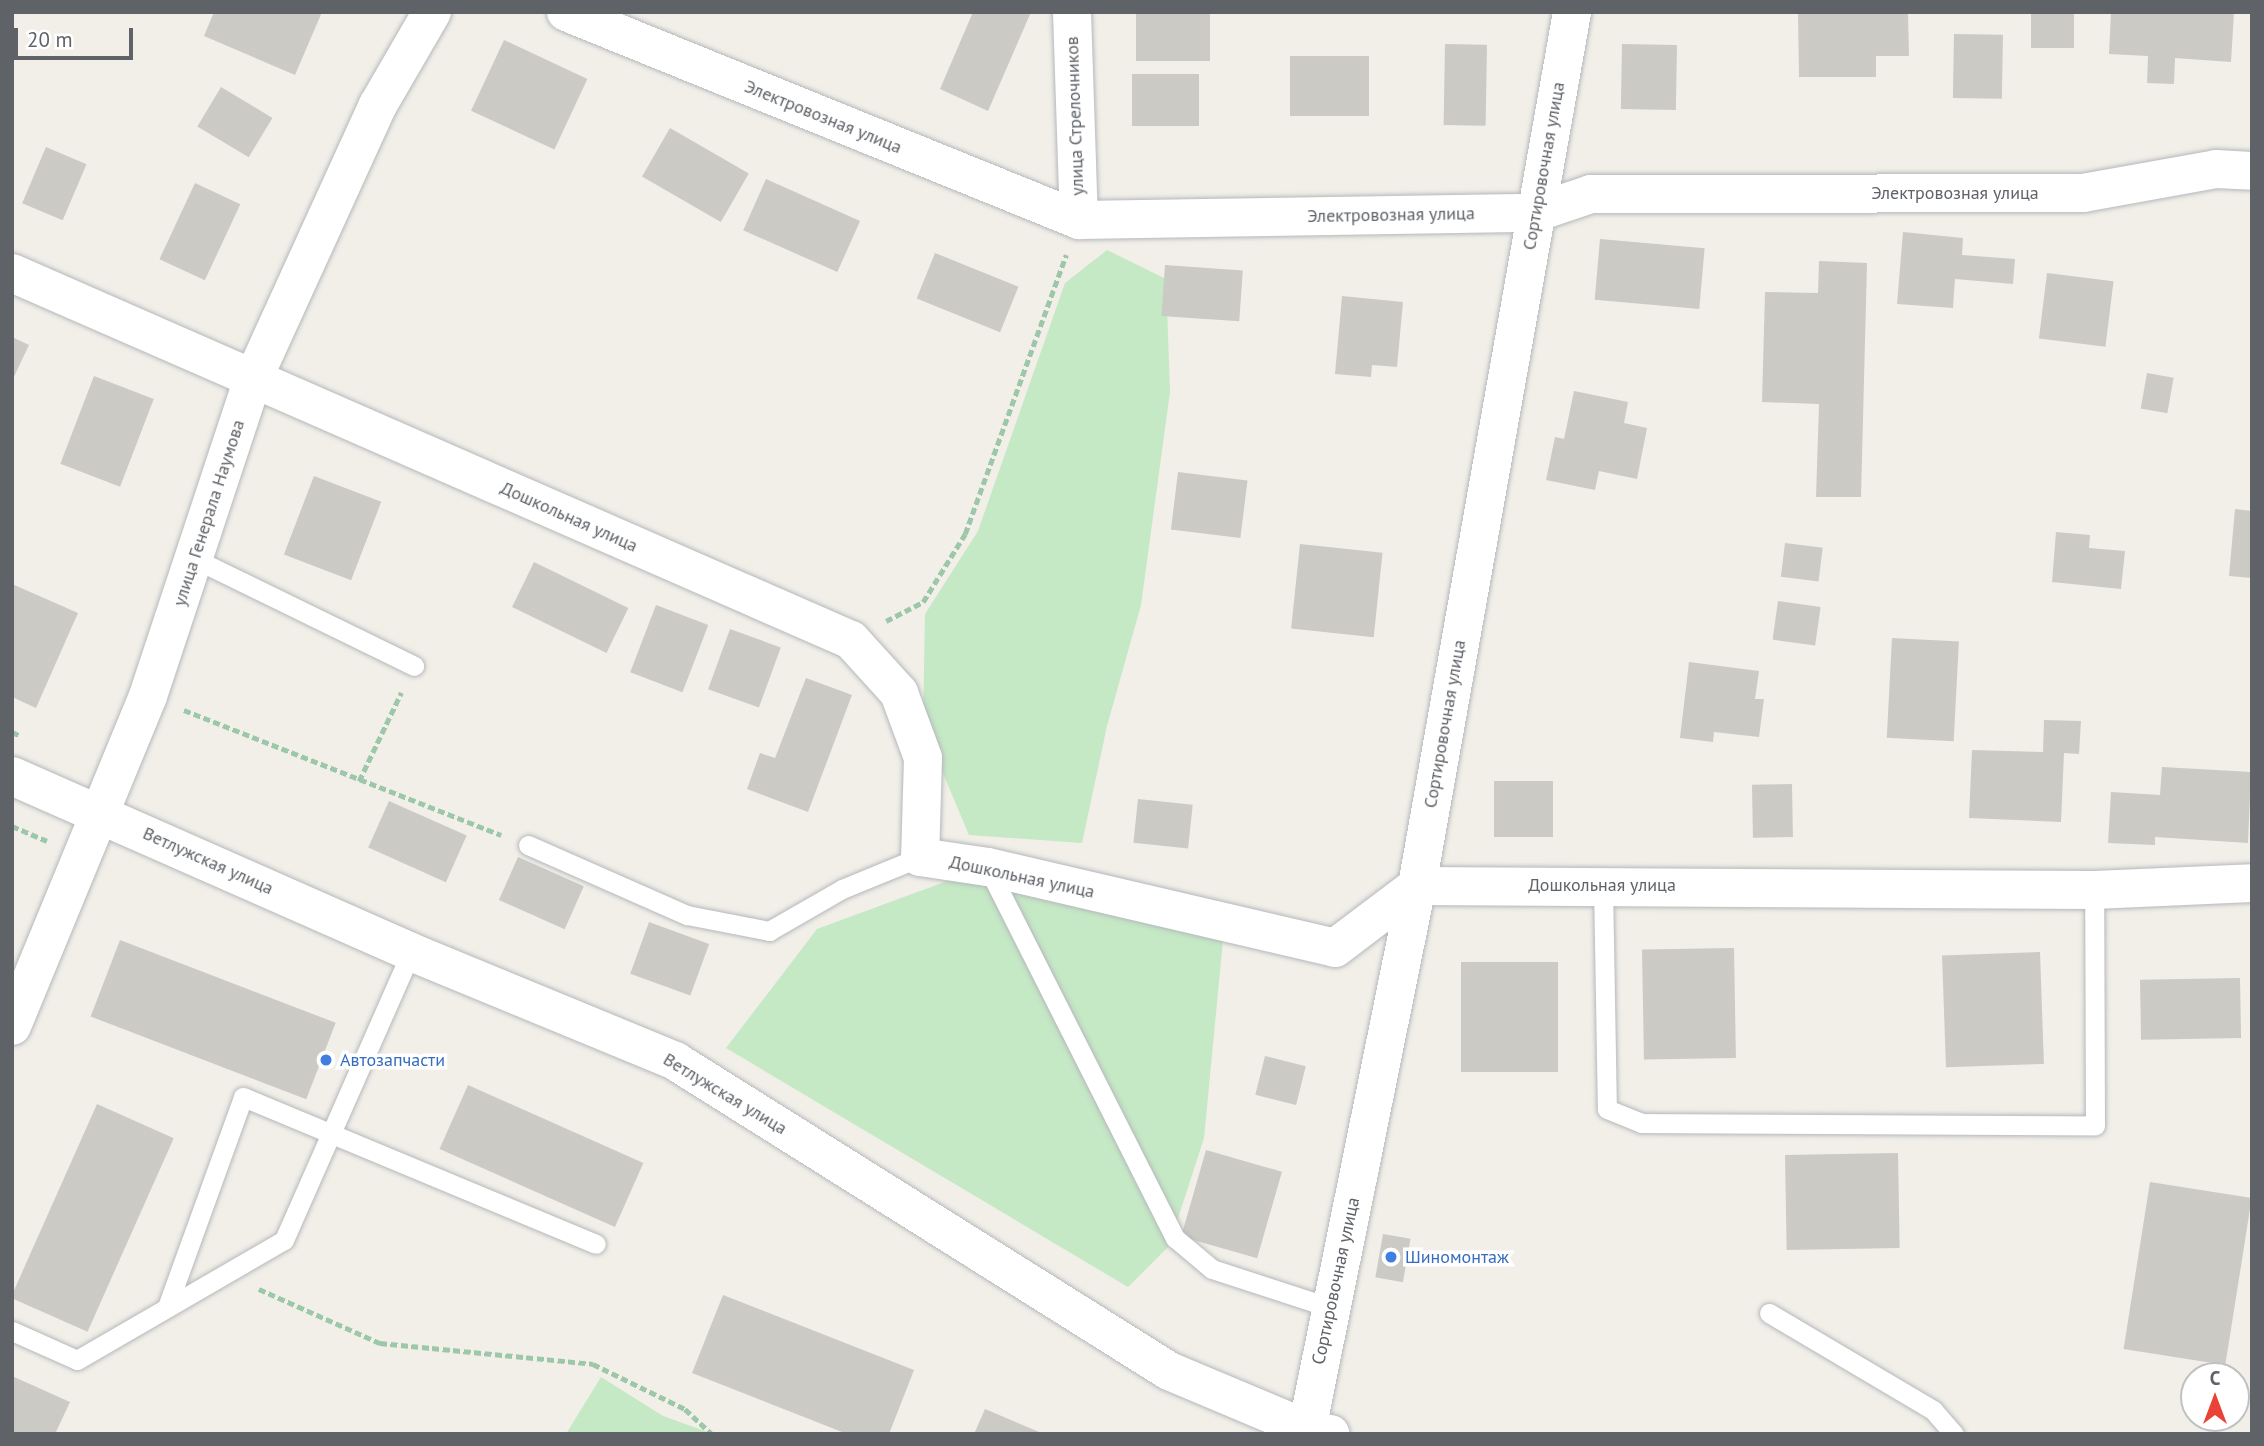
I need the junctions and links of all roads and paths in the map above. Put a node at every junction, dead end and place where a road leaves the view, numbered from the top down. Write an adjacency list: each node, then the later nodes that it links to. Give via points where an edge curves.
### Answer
1 (432, 12): 9 (street, улица Генерала Наумова, via 378,104)
2 (566, 12): 7 (street, Электровозная улица)
3 (1072, 12): 7 (street, улица Стрелочников)
4 (1572, 12): 6 (street, Сортировочная улица)
5 (2252, 171): 6 (street, Электровозная улица, via 2216,169 2083,193 1591,194)
6 (1535, 213): 7 (street, Электровозная улица); 24 (street, Сортировочная улица)
7 (1079, 220): 11 (path, via 965,534 923,602)
8 (12, 273): 9 (street, Дошкольная улица)
9 (253, 379): 10 (street, улица Генерала Наумова); 11 (street, Дошкольная улица)
10 (193, 558): 12 (lane); 13 (street, улица Генерала Наумова)
11 (852, 640): 20 (street, Дошкольная улица, via 899,693 923,758)
12 (414, 666): 15 (path)
13 (148, 696): 15 (path); 16 (street, улица Генерала Наумова)
14 (12, 776): 16 (street, Ветлужская улица)
15 (359, 781): 19 (path)
16 (100, 813): 26 (street, Ветлужская улица); 27 (street, улица Генерала Наумова)
17 (12, 826): 18 (path)
18 (50, 842)
19 (528, 845): 20 (lane, via 687,915 769,931 842,889)
20 (920, 857): 21 (street, Дошкольная улица)
21 (988, 867): 24 (street, Дошкольная улица, via 1335,948); 32 (lane, via 1175,1238 1212,1269)
22 (2252, 883): 25 (street, Дошкольная улица)
23 (1603, 884): 24 (street, Дошкольная улица); 25 (street, Дошкольная улица); 25 (lane, via 1607,1109 1642,1123 2095,1125)
24 (1417, 886): 32 (street, Сортировочная улица)
25 (2094, 890)
26 (411, 952): 28 (lane); 35 (street, Ветлужская улица, via 675,1061 1169,1371)
27 (12, 1026)
28 (332, 1131): 29 (lane); 30 (lane, via 284,1240); 31 (lane, via 243,1097)
29 (596, 1244)
30 (225, 1274): 31 (lane); 36 (path, via 380,1343 593,1364 685,1409)
31 (167, 1307): 34 (lane, via 77,1360)
32 (1331, 1308): 35 (street, Сортировочная улица)
33 (1769, 1313): 37 (lane, via 1933,1410)
34 (12, 1331)
35 (1315, 1432)
36 (712, 1434)
37 (1954, 1434)

